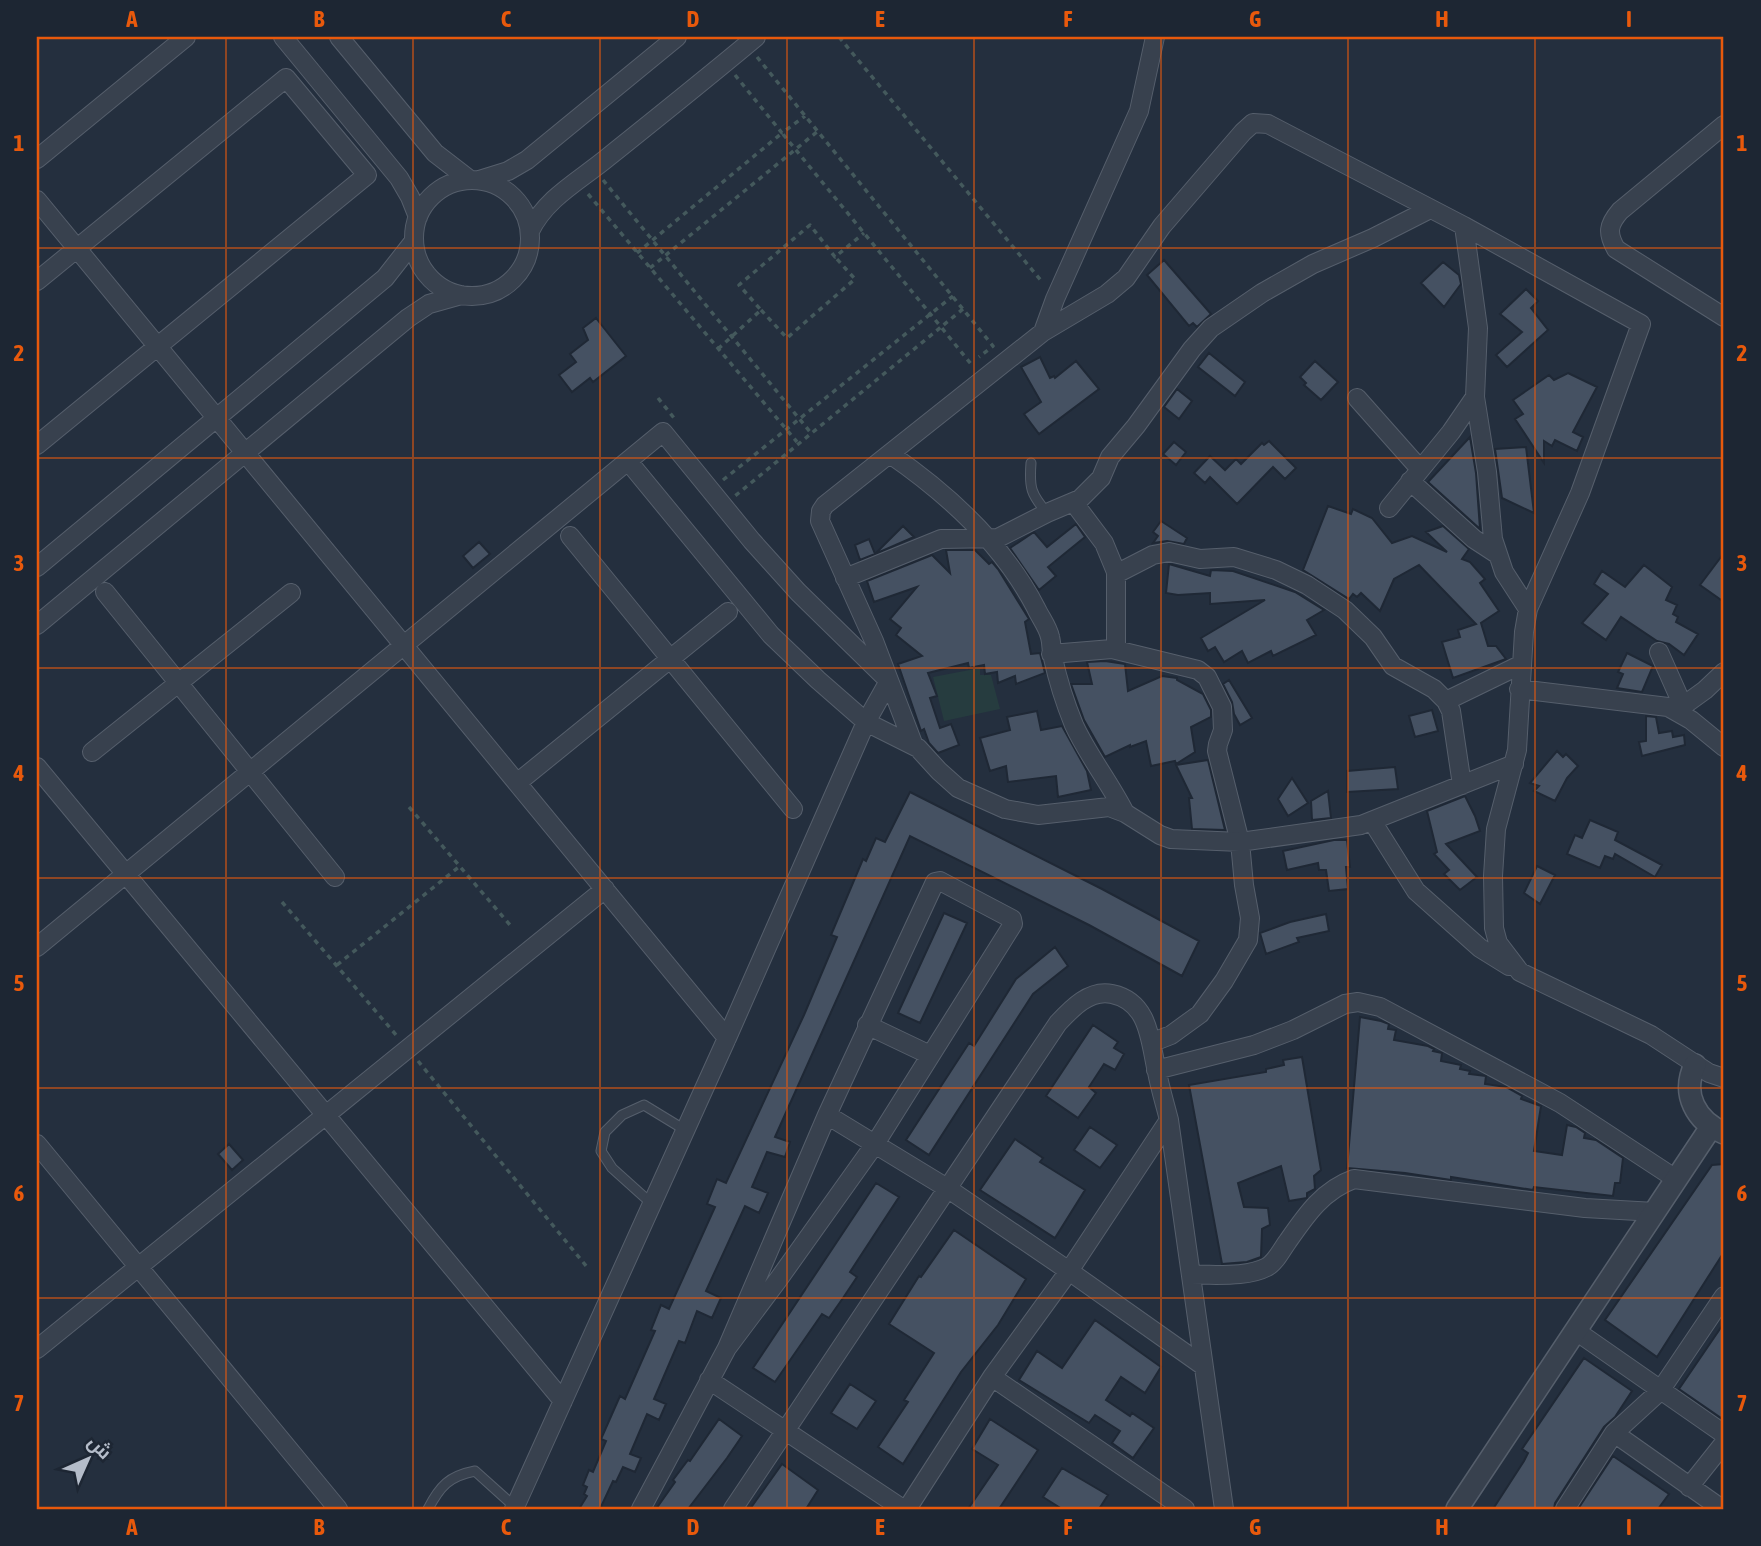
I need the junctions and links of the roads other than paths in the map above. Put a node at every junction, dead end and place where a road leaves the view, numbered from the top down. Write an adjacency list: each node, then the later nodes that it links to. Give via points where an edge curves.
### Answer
1 (186, 37): 8 (street)
2 (284, 37): 12 (street, via 399,178)
3 (339, 37): 9 (street, via 435,153)
4 (677, 37): 9 (street, via 527,160)
5 (1155, 37): 20 (street, via 1139,111)
6 (751, 40): 14 (street, via 552,200)
7 (1724, 125): 19 (street, via 1620,211 1610,223 1609,237 1616,249)
8 (37, 159)
9 (475, 180): 12 (street, via 452,183 436,192); 14 (street, via 507,192 526,216)
10 (37, 200): 16 (street)
11 (1430, 209): 13 (street); 20 (street, via 1268,124 1254,123 1162,226 1126,278); 31 (street, via 1313,264 1211,327 1110,457 1101,478)
12 (418, 217): 15 (street)
13 (1464, 226): 22 (street, via 1478,328); 42 (street, via 1641,324 1580,493)
14 (530, 230): 18 (street, via 526,258 512,281 479,296)
15 (414, 241): 18 (street, via 428,276 443,289); 24 (street, via 385,278)
16 (77, 248): 17 (street); 21 (street); 21 (street, via 286,78 367,175)
17 (37, 281)
18 (461, 295): 26 (street, via 429,304 408,318)
19 (1724, 317)
20 (1043, 332): 27 (street)
21 (158, 346): 24 (street); 25 (street)
22 (1475, 397): 30 (street); 36 (street)
23 (1357, 398): 30 (street)
24 (216, 417): 26 (street); 37 (street)
25 (37, 446)
26 (245, 453): 44 (street); 45 (street)
27 (890, 454): 35 (street, via 928,480); 39 (street, via 821,512 820,521)
28 (628, 461): 45 (street); 52 (street, via 669,425 723,506 798,592); 57 (street, via 772,635)
29 (1031, 463): 33 (lane, via 1031,488)
30 (1415, 475): 32 (street); 36 (street, via 1474,539)
31 (1074, 503): 33 (street); 38 (street, via 1108,550)
32 (1389, 508)
33 (1047, 513): 35 (street, via 1009,534)
34 (570, 536): 49 (street)
35 (988, 538): 39 (street, via 942,539); 48 (street, via 1028,592 1050,636)
36 (1497, 554): 42 (street)
37 (37, 567)
38 (1116, 574): 46 (street); 55 (street, via 1168,552 1200,559 1234,557 1276,570 1345,610 1373,637 1393,666)
39 (845, 578): 52 (street)
40 (105, 592): 53 (street)
41 (291, 593): 53 (street)
42 (1528, 609): 50 (street)
43 (728, 612): 49 (street)
44 (37, 625)
45 (404, 645): 63 (street); 64 (street)
46 (1116, 649): 48 (street); 69 (street, via 1192,668 1208,677 1222,707 1223,730 1217,751)
47 (1659, 652): 56 (street)
48 (1052, 654): 67 (street, via 1075,727)
49 (670, 659): 64 (street); 66 (street)
50 (1522, 664): 54 (street); 55 (street)
51 (1724, 672): 56 (street)
52 (889, 681): 57 (street); 58 (street)
53 (179, 683): 60 (street); 63 (street)
54 (1520, 689): 56 (street); 61 (street)
55 (1446, 701): 65 (street)
56 (1679, 709): 59 (street)
57 (866, 722): 58 (street); 76 (street)
58 (914, 746): 67 (street, via 958,788 1005,809 1038,815 1109,807)
59 (1724, 747)
60 (92, 752)
61 (1514, 764): 65 (street); 74 (street, via 1496,829 1493,912 1498,943)
62 (37, 766): 70 (street)
63 (251, 772): 70 (street); 71 (street)
64 (517, 783): 72 (street)
65 (1462, 785): 68 (street)
66 (793, 809)
67 (1125, 813): 69 (street, via 1171,839)
68 (1372, 821): 69 (street); 74 (street, via 1416,891 1480,948)
69 (1240, 842): 77 (street, via 1250,918 1245,946 1200,1014)
70 (124, 875): 73 (street); 83 (street)
71 (335, 877)
72 (605, 890): 76 (street); 83 (street)
73 (37, 947)
74 (1520, 972): 79 (street, via 1651,1035)
75 (867, 1025): 78 (street); 78 (street, via 940,880 1014,922); 82 (street)
76 (727, 1038): 85 (street)
77 (1153, 1042): 80 (street); 90 (street, via 1143,1017 1118,995 1104,992 1081,1002 1058,1023)
78 (930, 1055): 88 (street)
79 (1695, 1065): 81 (street); 86 (street, via 1689,1089 1692,1103 1700,1117)
80 (1156, 1070): 84 (street); 89 (street, via 1254,1045 1345,1004 1366,1003 1560,1103)
81 (1724, 1078)
82 (827, 1115): 88 (street); 98 (street)
83 (326, 1116): 93 (street); 104 (street)
84 (1168, 1120): 94 (street); 95 (street)
85 (685, 1130): 91 (street); 91 (lane, via 644,1105 622,1115 604,1132 600,1151)
86 (1717, 1130): 89 (street)
87 (37, 1144): 93 (street)
88 (875, 1144): 90 (street); 98 (street)
89 (1676, 1179): 92 (street)
90 (947, 1188): 94 (street); 105 (street)
91 (652, 1205): 104 (street)
92 (1655, 1212): 95 (street, via 1354,1180 1323,1196 1267,1267); 97 (street)
93 (139, 1268): 99 (street); 111 (street)
94 (1069, 1271): 100 (street); 101 (street)
95 (1191, 1275): 100 (street)
96 (1724, 1296): 103 (street)
97 (1576, 1331): 103 (street); 118 (street)
98 (727, 1348): 102 (street)
99 (37, 1349)
100 (1202, 1365): 117 (street)
101 (992, 1377): 115 (street); 116 (street)
102 (709, 1380): 105 (street); 113 (street)
103 (1660, 1391): 106 (street); 107 (street)
104 (563, 1401): 110 (street)
105 (786, 1431): 114 (street); 115 (street)
106 (1614, 1433): 109 (street); 119 (street)
107 (1724, 1434)
108 (1724, 1443): 109 (street)
109 (1689, 1487): 120 (street)
110 (515, 1508): 112 (lane, via 475,1471 457,1474)
111 (338, 1509)
112 (428, 1509)
113 (641, 1509)
114 (733, 1509)
115 (905, 1509)
116 (1185, 1509)
117 (1224, 1509)
118 (1457, 1509)
119 (1565, 1509)
120 (1722, 1509)

